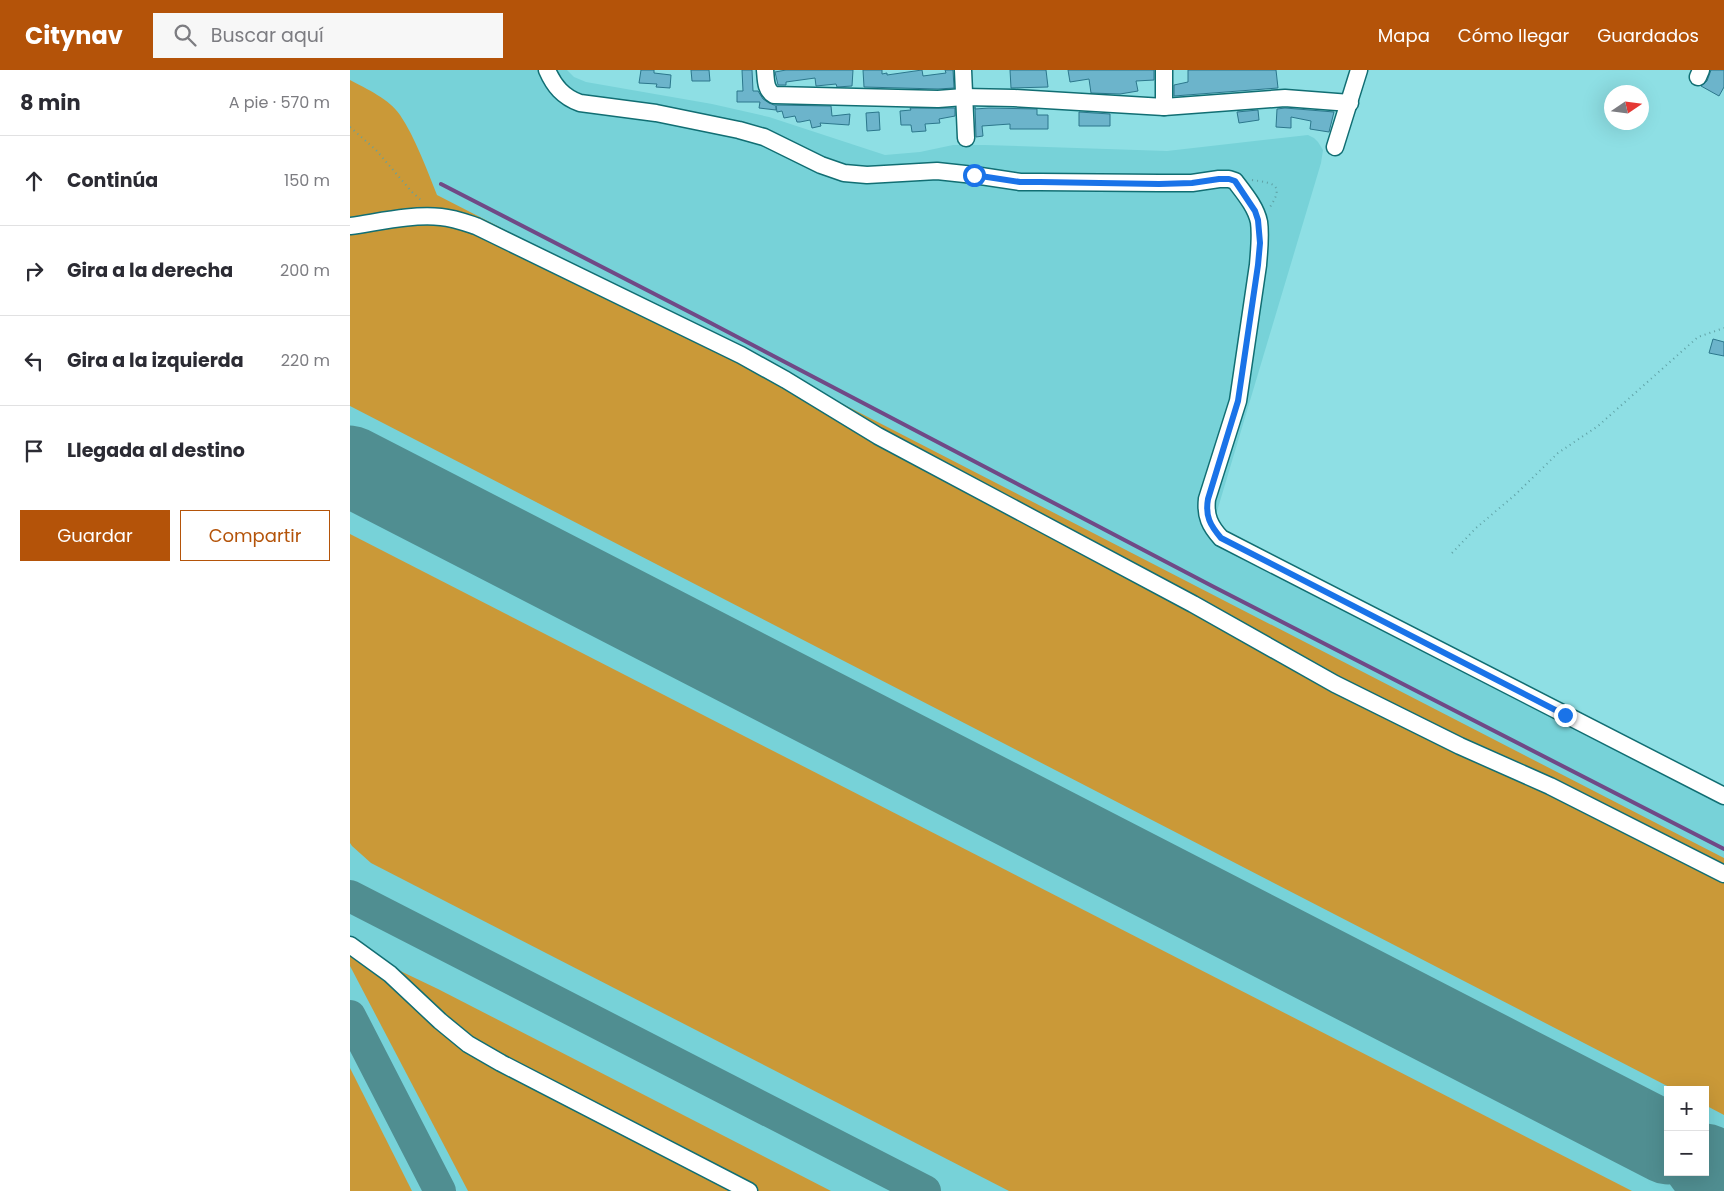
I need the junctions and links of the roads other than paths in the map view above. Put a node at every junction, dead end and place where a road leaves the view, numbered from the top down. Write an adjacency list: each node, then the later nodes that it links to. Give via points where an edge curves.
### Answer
1 (547, 70): 12 (street, via 555,86 571,100 739,130 764,137 844,173 937,171 1020,182 1159,184 1219,179 1235,181 1255,211 1260,243 1238,401 1206,508 1211,526 1221,538)
2 (765, 70): 6 (street, via 767,87 774,95)
3 (963, 70): 6 (street)
4 (1164, 70): 8 (street)
5 (1358, 70): 7 (street)
6 (964, 97): 8 (street); 9 (street)
7 (1350, 103): 8 (street, via 1285,98); 10 (street)
8 (1164, 107)
9 (966, 138)
10 (1335, 147)
11 (350, 226): 13 (street, via 439,216 476,226 741,355 878,436 1336,684 1460,746 1550,786)
12 (1724, 796)
13 (1724, 874)
14 (350, 945): 15 (street, via 390,974 468,1044)
15 (749, 1191)

